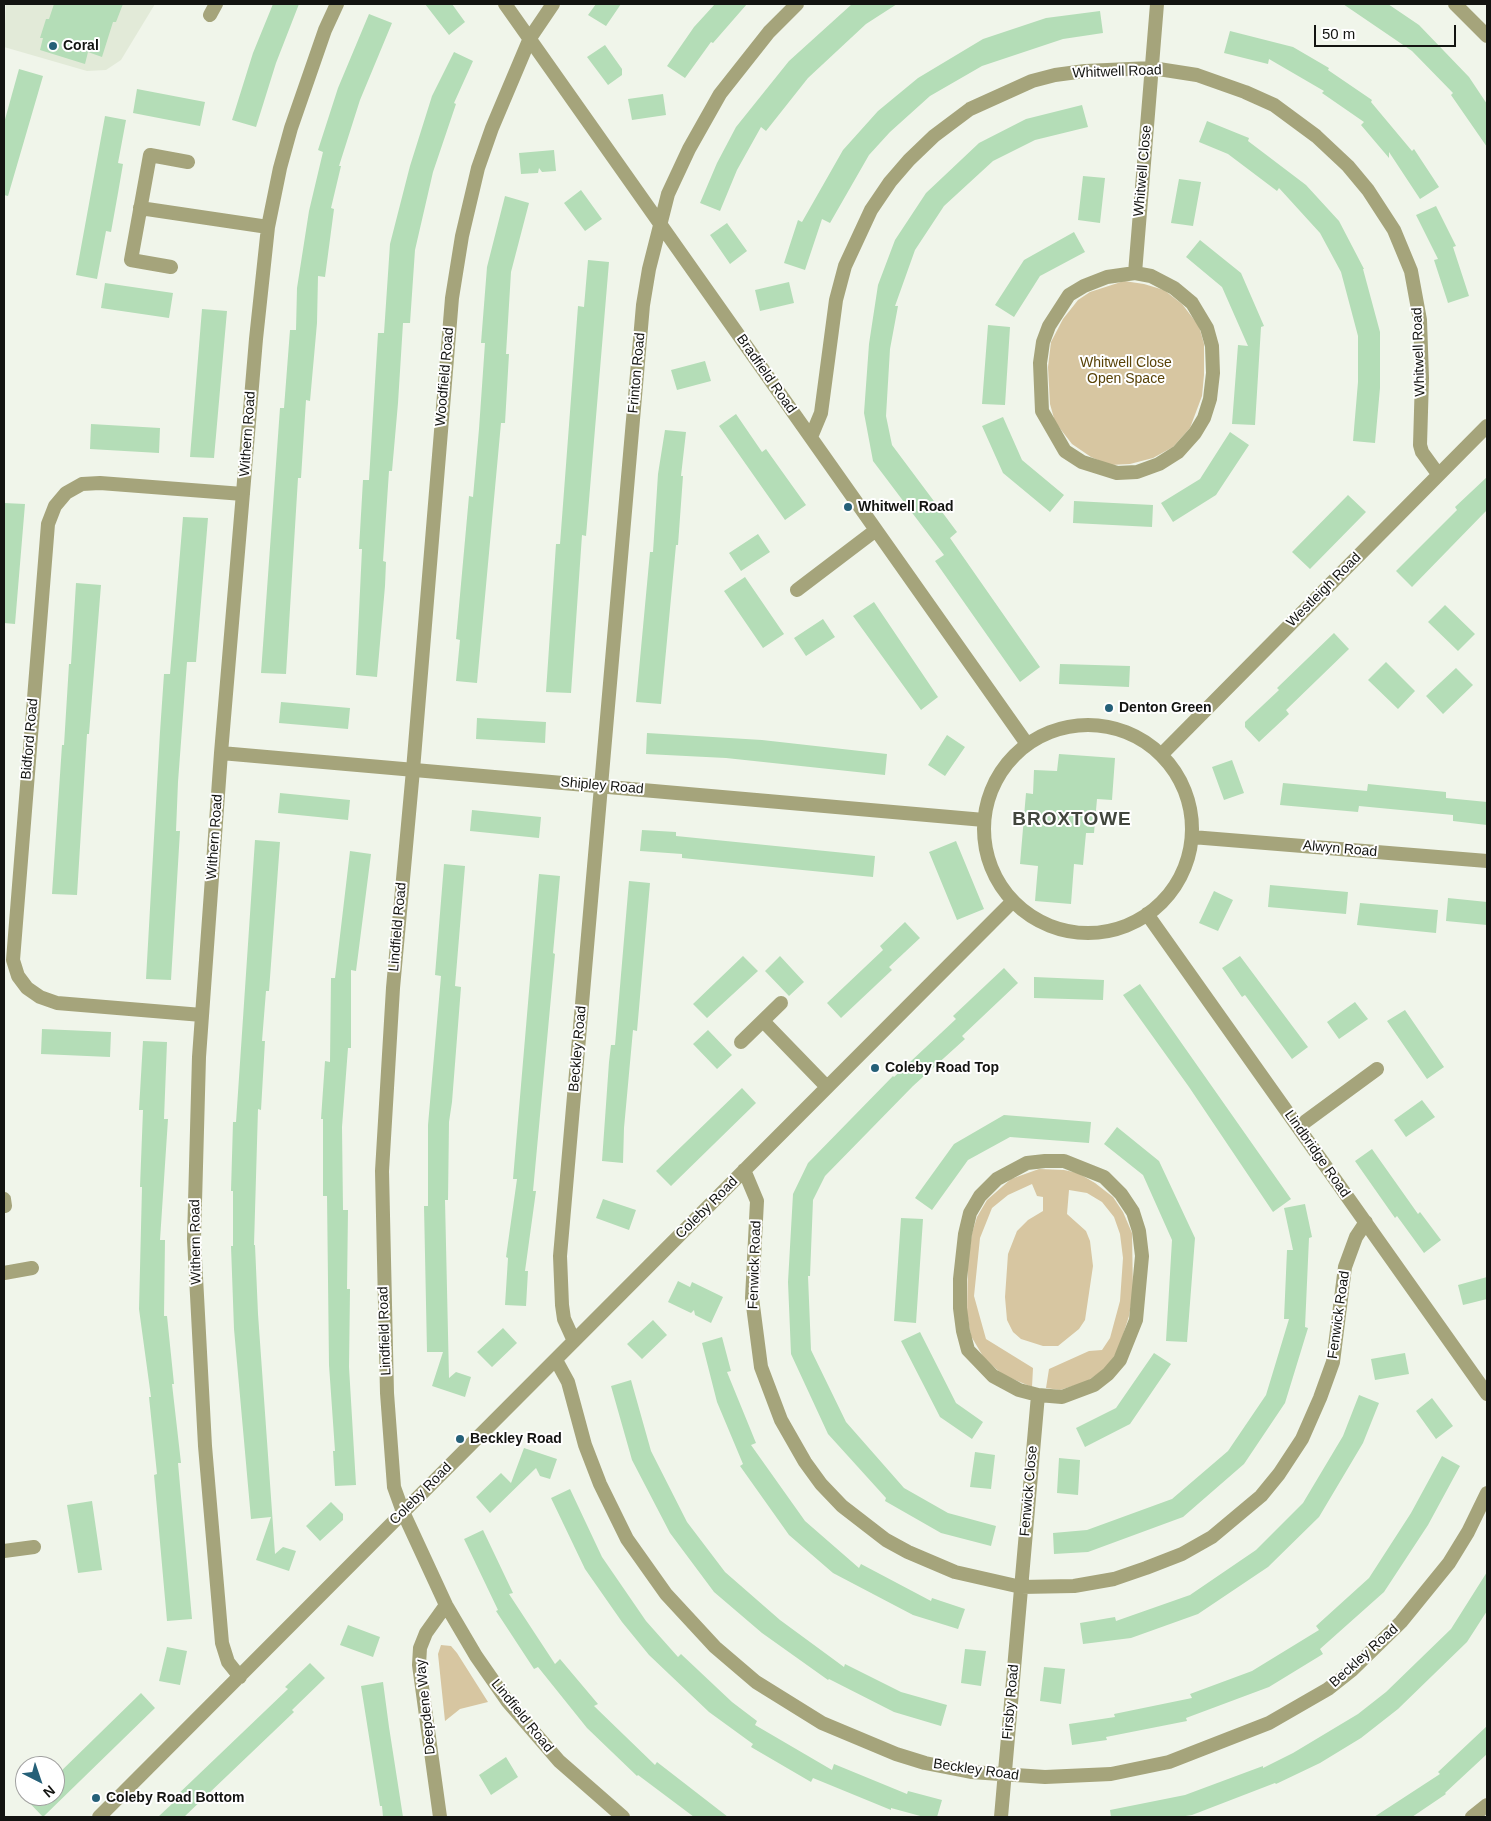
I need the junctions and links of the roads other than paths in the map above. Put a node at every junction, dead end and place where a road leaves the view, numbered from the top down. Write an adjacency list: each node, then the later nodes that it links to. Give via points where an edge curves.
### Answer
1 (337, 4): 13 (street, Withern Road, via 291,128)
2 (505, 4): 8 (street, Bradfield Road)
3 (553, 4): 8 (street, Woodfield Road)
4 (798, 4): 12 (street, Frinton Road, via 770,32 720,94 668,194)
5 (1157, 4): 9 (street, Whitwell Close)
6 (1455, 4): 7 (street)
7 (1487, 36)
8 (530, 38): 12 (street, Bradfield Road); 25 (street, Woodfield Road, via 478,168 462,236 451,307)
9 (1152, 68): 15 (street, Whitwell Close); 17 (street, Whitwell Road, via 1056,74 1032,81 970,109 909,160 871,210 844,266 836,300 821,413); 18 (street, Whitwell Road, via 1197,75 1274,105 1316,136 1368,190 1394,230 1411,271 1420,320 1420,445)
10 (188, 162): 11 (street, via 150,155)
11 (140, 208): 13 (street); 14 (street, via 131,260)
12 (661, 224): 17 (street, Bradfield Road); 26 (street, Frinton Road, via 643,305)
13 (268, 227): 19 (street, Withern Road)
14 (172, 267)
15 (1135, 273): 15 (street, via 1151,276 1174,288 1192,303 1207,328 1212,346 1213,374 1204,418 1178,452 1137,472 1117,473 1082,462 1065,451 1042,412 1040,363 1049,326 1069,295 1107,277)
16 (1487, 426): 18 (street, Westleigh Road)
17 (811, 437): 20 (street, Bradfield Road)
18 (1438, 474): 24 (street, Westleigh Road)
19 (244, 494): 23 (street, Withern Road); 33 (street, Bidford Road, via 82,484 66,493 55,506 48,524 13,960 18,976 40,997 58,1003)
20 (876, 530): 21 (street); 22 (street, Bradfield Road)
21 (797, 590)
22 (1027, 744): 24 (street, via 1048,732 1080,724 1120,729 1141,738); 27 (street, via 999,775 989,797)
23 (221, 753): 25 (street, Shipley Road); 33 (street, Withern Road)
24 (1162, 754): 28 (street, via 1180,778 1190,804)
25 (413, 770): 26 (street, Shipley Road); 48 (street, Lindfield Road, via 393,988 382,1171 390,1443 394,1486)
26 (602, 786): 27 (street, Shipley Road); 43 (street, Beckley Road, via 560,1256 564,1319)
27 (984, 820): 30 (street, via 986,850 995,875)
28 (1192, 837): 29 (street, Alwyn Road); 31 (street, via 1188,859 1176,884)
29 (1487, 862)
30 (1013, 901): 31 (street, via 1049,925 1079,932 1115,929); 37 (street, Coleby Road)
31 (1147, 914): 38 (street, Lindbridge Road)
32 (781, 1003): 34 (street)
33 (202, 1015): 53 (street, Withern Road, via 194,1239 197,1310 218,1613 226,1656)
34 (763, 1021): 35 (street); 37 (street)
35 (741, 1042)
36 (1377, 1069): 38 (street)
37 (827, 1087): 39 (street, Coleby Road)
38 (1298, 1127): 40 (street, Lindbridge Road)
39 (744, 1170): 43 (street, Coleby Road); 51 (street, Fenwick Road, via 757,1201 752,1298 761,1368 781,1420 805,1462 842,1506 886,1540 955,1572)
40 (1366, 1222): 45 (street, Lindbridge Road); 51 (street, Fenwick Road, via 1356,1237 1345,1268 1333,1362 1320,1398 1302,1439 1261,1496 1212,1537 1182,1554 1146,1568 1114,1579 1074,1586)
41 (32, 1268): 42 (street)
42 (4, 1273)
43 (574, 1341): 44 (street, Coleby Road)
44 (556, 1360): 48 (street, Coleby Road); 54 (street, Beckley Road, via 568,1382 585,1445 600,1484 627,1539 666,1594 736,1666 778,1697 822,1723 871,1745 925,1763)
45 (1487, 1394)
46 (1038, 1395): 46 (street, via 1019,1390 993,1376 968,1350 960,1308 960,1279 970,1213 980,1196 997,1179 1027,1163 1064,1161 1104,1177 1133,1212 1142,1256 1141,1281 1136,1320 1128,1345 1108,1374 1094,1384 1062,1397); 51 (street, Fenwick Close)
47 (1487, 1493): 54 (street, Beckley Road, via 1449,1563 1418,1603 1352,1670 1298,1707 1239,1737 1148,1767 1076,1777)
48 (403, 1512): 52 (street, Lindfield Road); 53 (street, Coleby Road)
49 (34, 1547): 50 (street)
50 (4, 1551)
51 (1021, 1587): 54 (street, Firsby Road)
52 (446, 1605): 57 (street, Deepdene Way, via 426,1633 418,1665); 58 (street, Lindfield Road, via 508,1702 559,1761)
53 (240, 1677): 56 (street, Coleby Road)
54 (1005, 1776): 59 (street, Firsby Road)
55 (1487, 1805): 60 (street)
56 (99, 1817)
57 (440, 1817)
58 (622, 1817)
59 (1001, 1817)
60 (1472, 1817)

